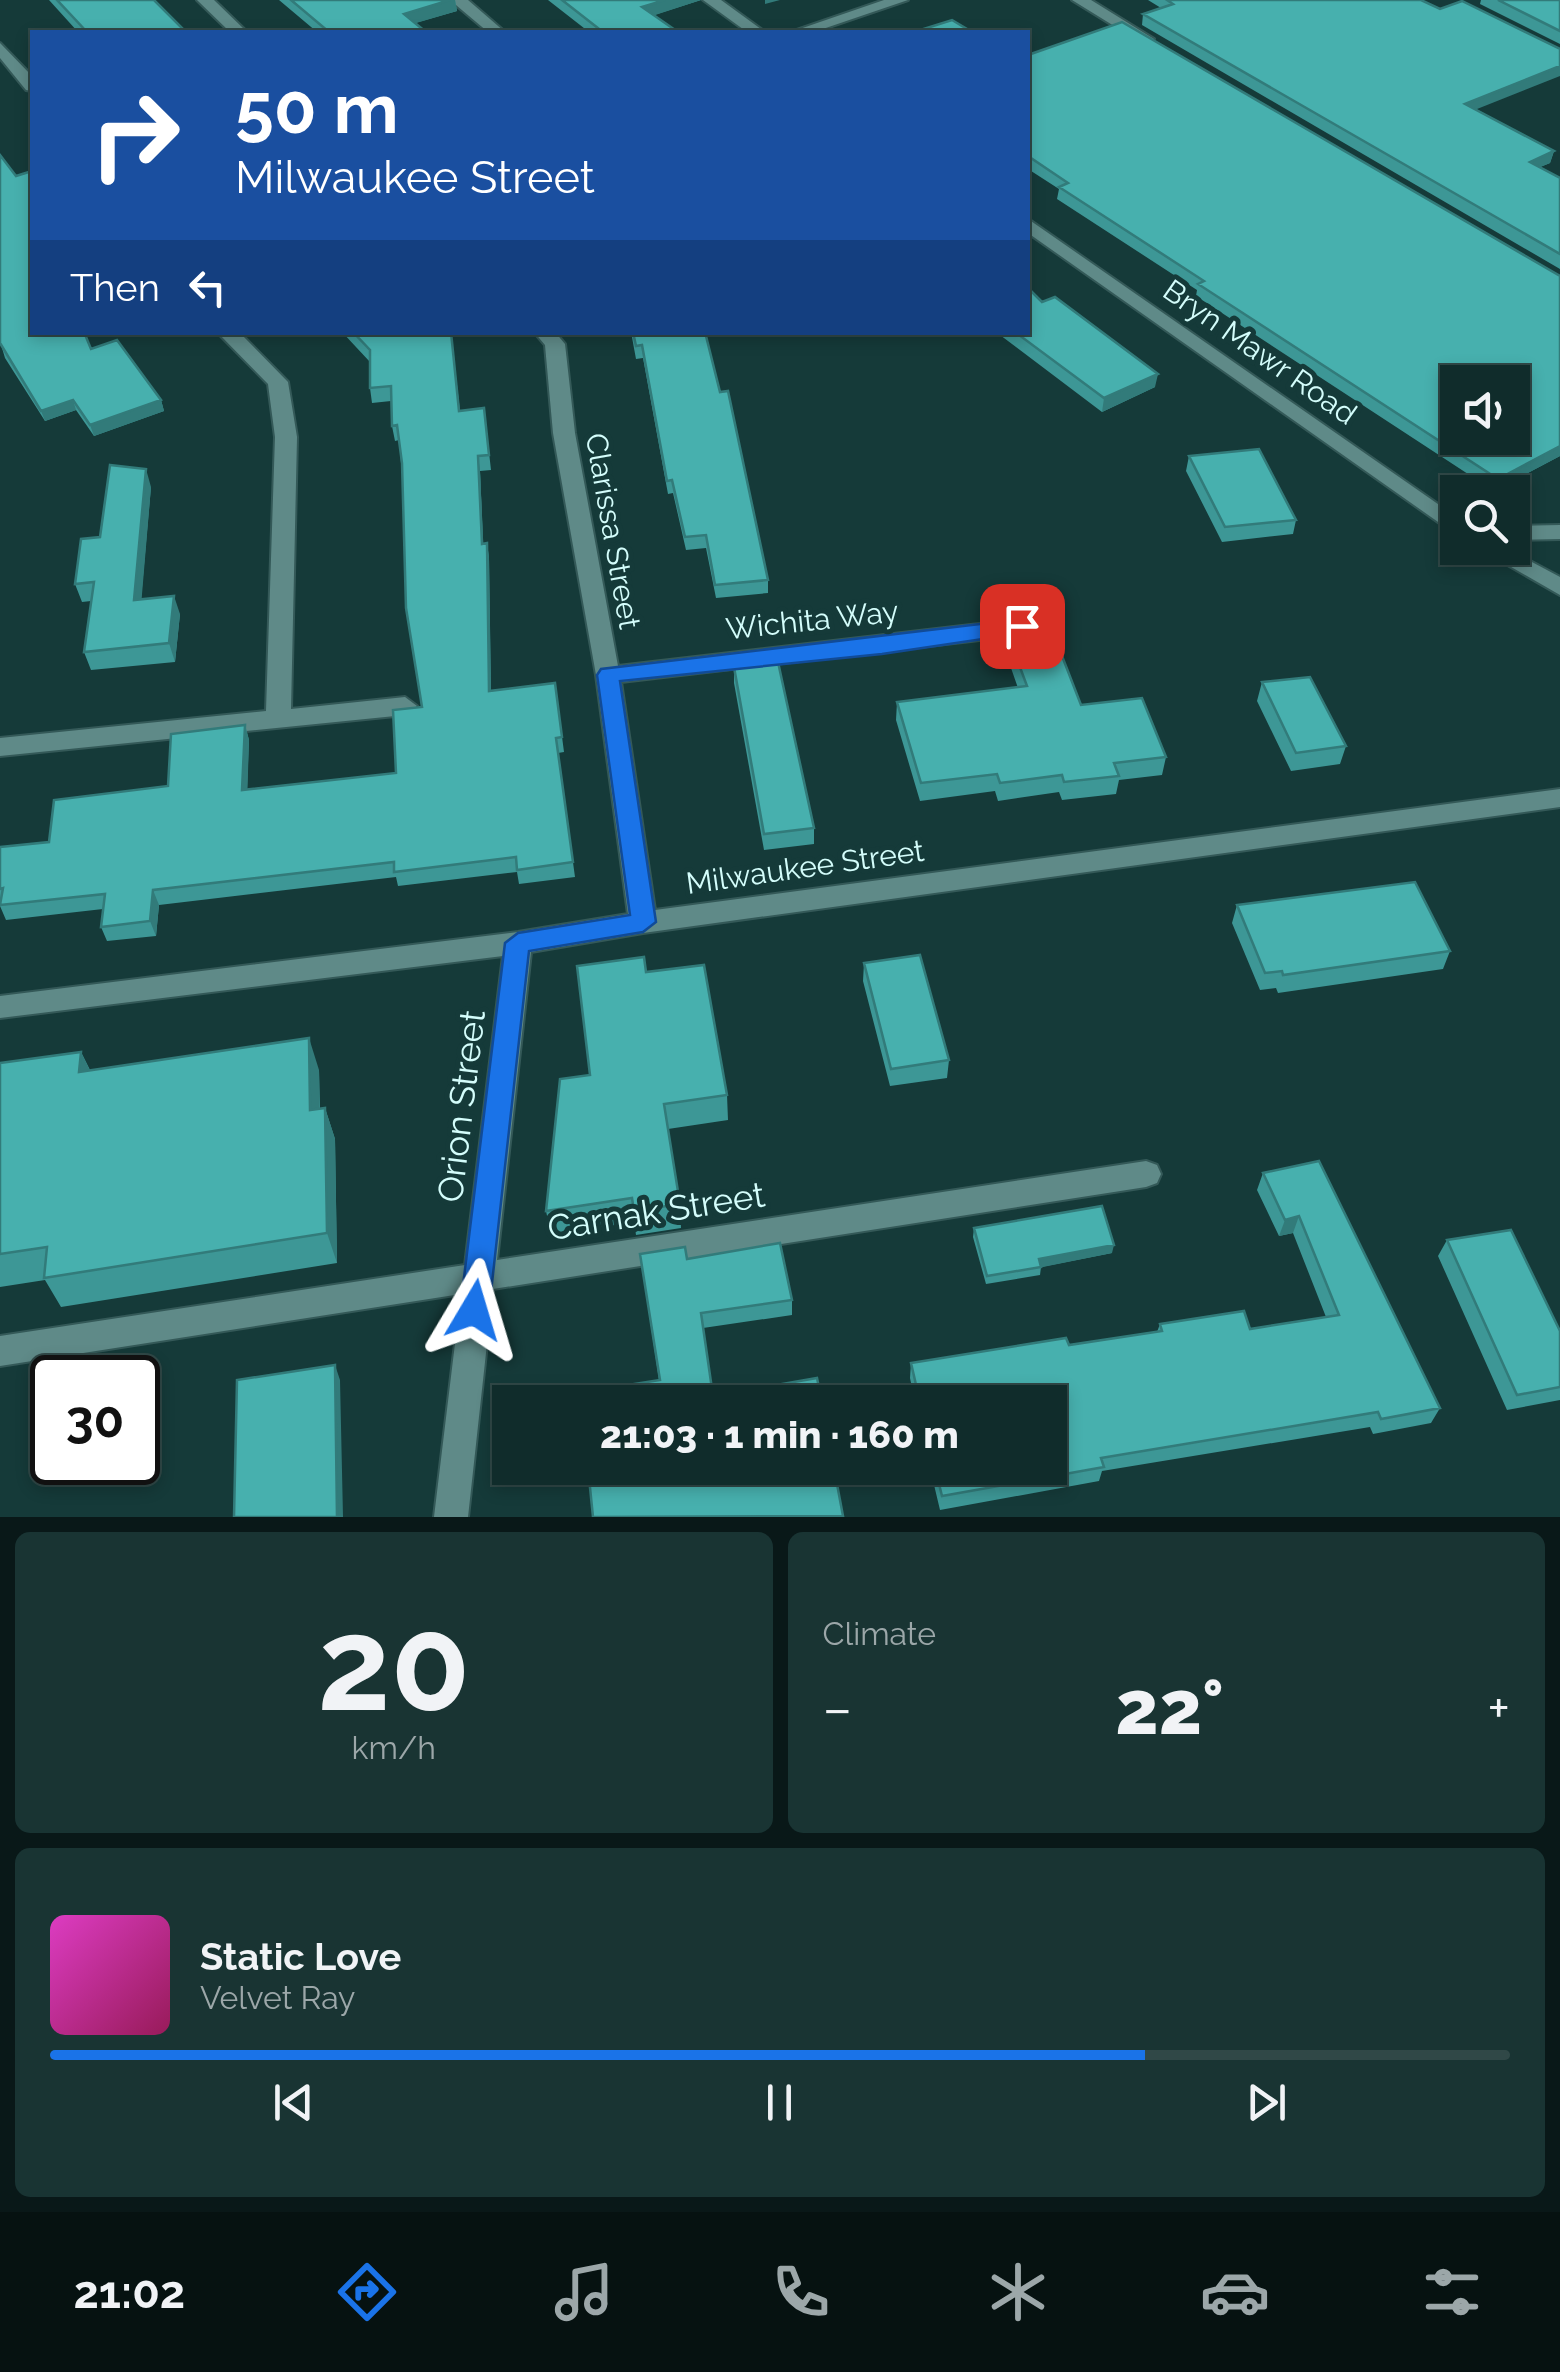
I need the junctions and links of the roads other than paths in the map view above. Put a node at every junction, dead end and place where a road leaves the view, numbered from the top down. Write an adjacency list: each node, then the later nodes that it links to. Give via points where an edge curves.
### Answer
1 (206, 0): 6 (street)
2 (458, 0): 7 (street)
3 (711, 0): 8 (street)
4 (900, 0): 9 (street)
5 (1080, 0): 11 (street)
6 (237, 30)
7 (495, 30)
8 (754, 30)
9 (804, 30)
10 (0, 48): 12 (street)
11 (1164, 50)
12 (30, 84)
13 (1030, 226): 16 (street, Bryn Mawr Road)
14 (230, 335): 24 (street, via 278,382 286,437)
15 (547, 335): 22 (street, Clarissa Street, via 556,344 564,433)
16 (1440, 515)
17 (1560, 532): 18 (street)
18 (1530, 533)
19 (1520, 565): 20 (street)
20 (1560, 587)
21 (1022, 626): 22 (street, Wichita Way)
22 (608, 675): 27 (street, Clarissa Street)
23 (405, 706): 24 (street)
24 (278, 720): 25 (street)
25 (0, 747)
26 (1560, 798): 27 (street, Milwaukee Street)
27 (643, 922): 28 (street, Milwaukee Street)
28 (518, 943): 29 (street, Milwaukee Street); 31 (street, Orion Street)
29 (0, 1007)
30 (1146, 1174): 31 (street, Carnak Street)
31 (478, 1276): 32 (street, Carnak Street); 33 (street, Orion Street)
32 (0, 1351)
33 (451, 1517)

